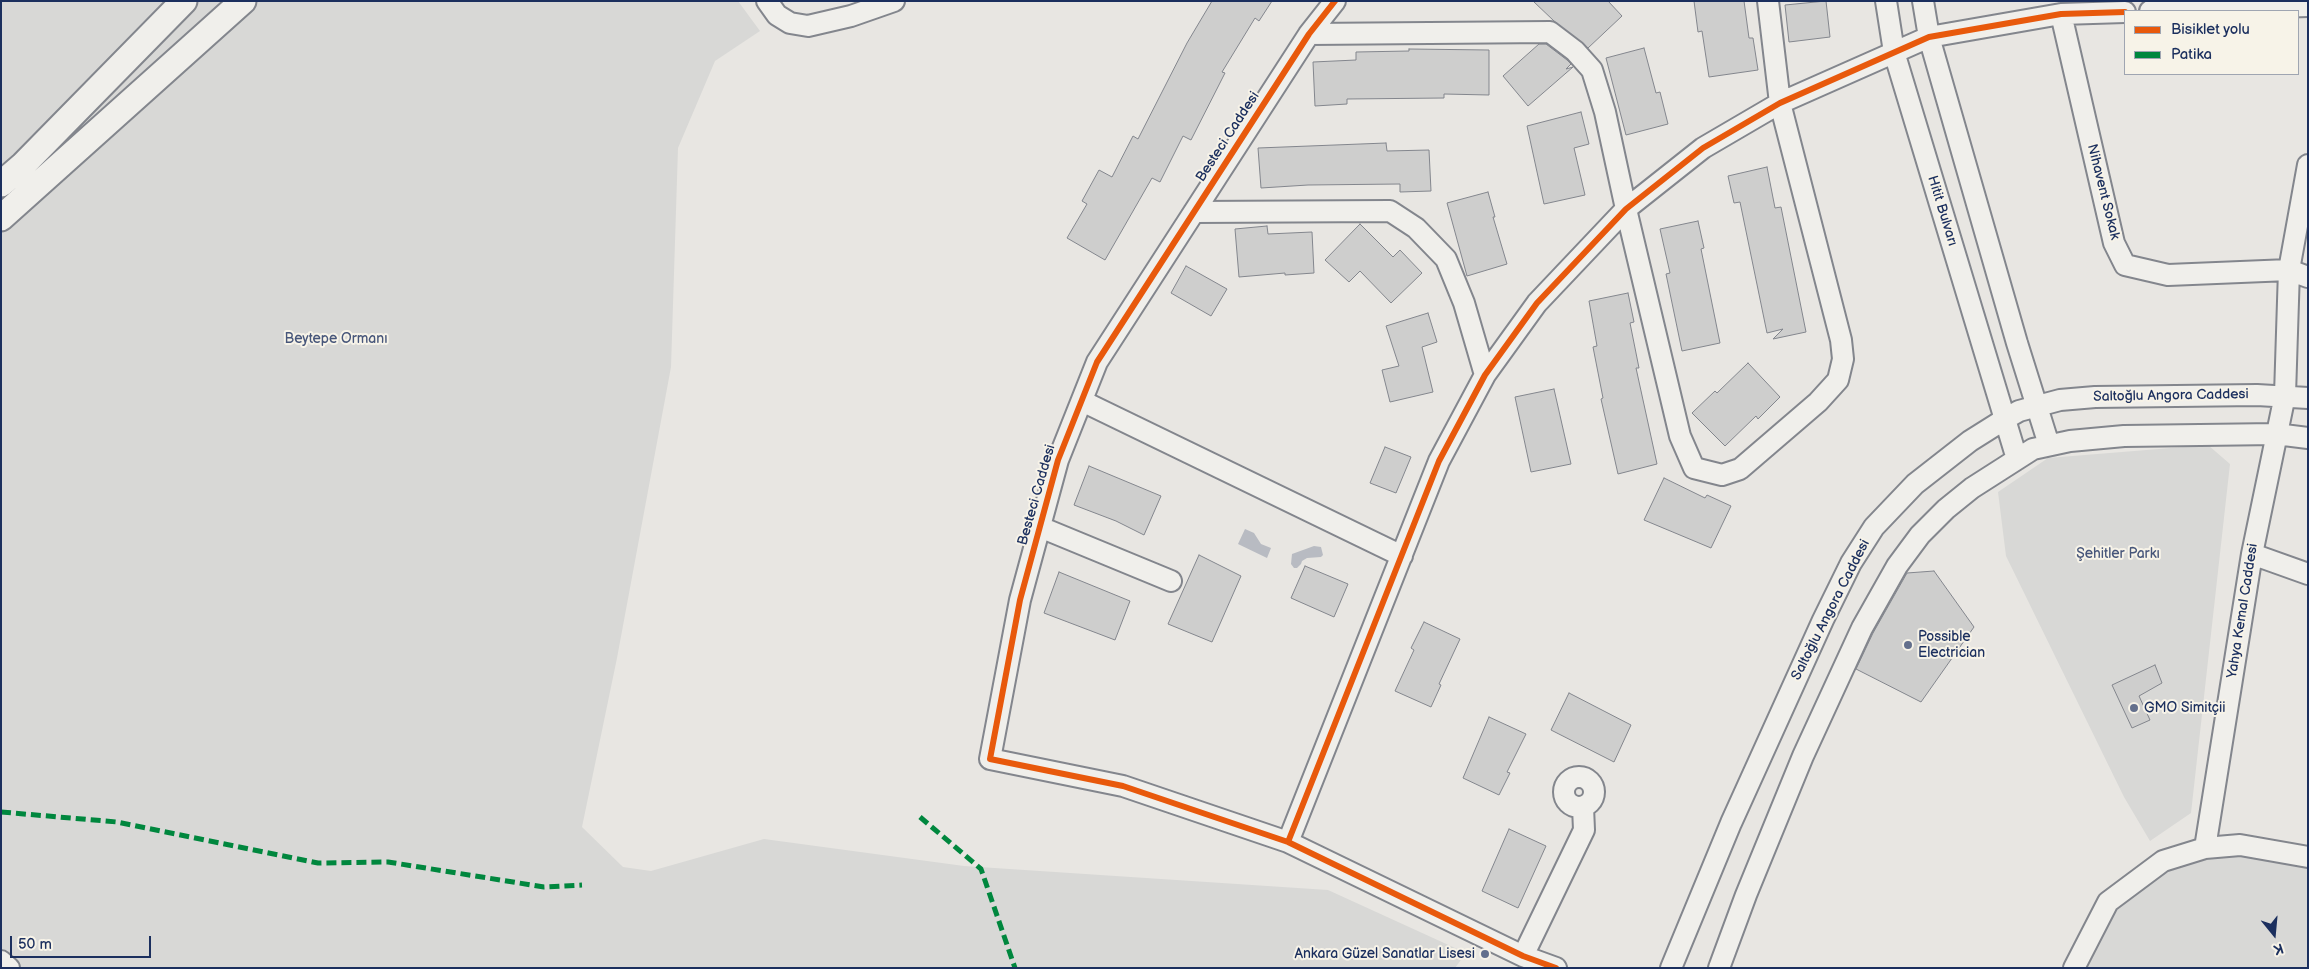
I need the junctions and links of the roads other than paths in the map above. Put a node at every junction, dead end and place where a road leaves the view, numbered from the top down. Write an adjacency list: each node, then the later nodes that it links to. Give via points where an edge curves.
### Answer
1 (184, 1): 18 (main road)
2 (243, 1): 21 (main road)
3 (767, 1): 4 (street, via 777,15 790,23 808,26)
4 (894, 1)
5 (1335, 1): 13 (street, Besteci Caddesi)
6 (1768, 1): 16 (street)
7 (1886, 1): 15 (street, Hitit Bulvarı)
8 (1923, 1): 14 (street)
9 (2308, 6): 10 (street)
10 (2182, 10)
11 (2124, 12): 12 (street)
12 (2061, 14): 14 (street); 22 (street, Nihavent Sokak, via 2114,243 2125,265 2168,275)
13 (1309, 34): 19 (street, via 1550,32 1575,51 1592,70 1605,112); 20 (street, Besteci Caddesi)
14 (1929, 37): 15 (street); 27 (street)
15 (1894, 52): 16 (street); 28 (street, Hitit Bulvarı)
16 (1780, 103): 19 (street, via 1703,148); 19 (street, via 1841,340 1843,359 1838,380 1818,402 1740,469 1722,474 1694,468 1680,436)
17 (2308, 164): 22 (street, Yahya Kemal Caddesi)
18 (1, 184)
19 (1626, 209): 23 (street, via 1538,303)
20 (1194, 212): 23 (street, via 1390,211 1416,228 1446,259 1464,303); 26 (street, Besteci Caddesi, via 1097,362)
21 (1, 218)
22 (2299, 274): 24 (street, Yahya Kemal Caddesi)
23 (1485, 375): 35 (street, via 1439,461)
24 (2286, 395): 25 (street, Saltoğlu Angora Caddesi); 27 (street, Saltoğlu Angora Caddesi, via 2095,397); 29 (street, Yahya Kemal Caddesi)
25 (2308, 398)
26 (1082, 401): 33 (street, Besteci Caddesi, via 1058,460); 35 (street)
27 (2036, 406): 28 (street, Saltoğlu Angora Caddesi); 31 (street)
28 (2005, 419): 32 (street, Hitit Bulvarı); 46 (street, Saltoğlu Angora Caddesi, via 1970,441 1915,484 1864,541 1823,620 1730,823)
29 (2276, 434): 30 (street); 31 (street, via 2124,436); 34 (street, Yahya Kemal Caddesi)
30 (2308, 438)
31 (2050, 445): 32 (street, via 2033,449)
32 (2017, 458): 47 (street, via 1946,509 1920,535 1882,591 1803,756)
33 (1040, 527): 37 (street); 39 (street, Besteci Caddesi, via 1020,600 990,759 1123,786)
34 (2252, 554): 36 (street); 40 (street, Yahya Kemal Caddesi)
35 (1402, 556): 39 (street)
36 (2308, 574)
37 (1171, 581)
38 (1583, 807): 42 (street, via 1584,830)
39 (1288, 842): 42 (street)
40 (2206, 848): 41 (street, via 2240,845); 48 (street, via 2163,861 2108,902)
41 (2308, 857)
42 (1523, 956): 45 (street)
43 (1, 961): 44 (street)
44 (9, 968)
45 (1556, 968)
46 (1671, 968)
47 (1720, 968)
48 (2074, 968)

